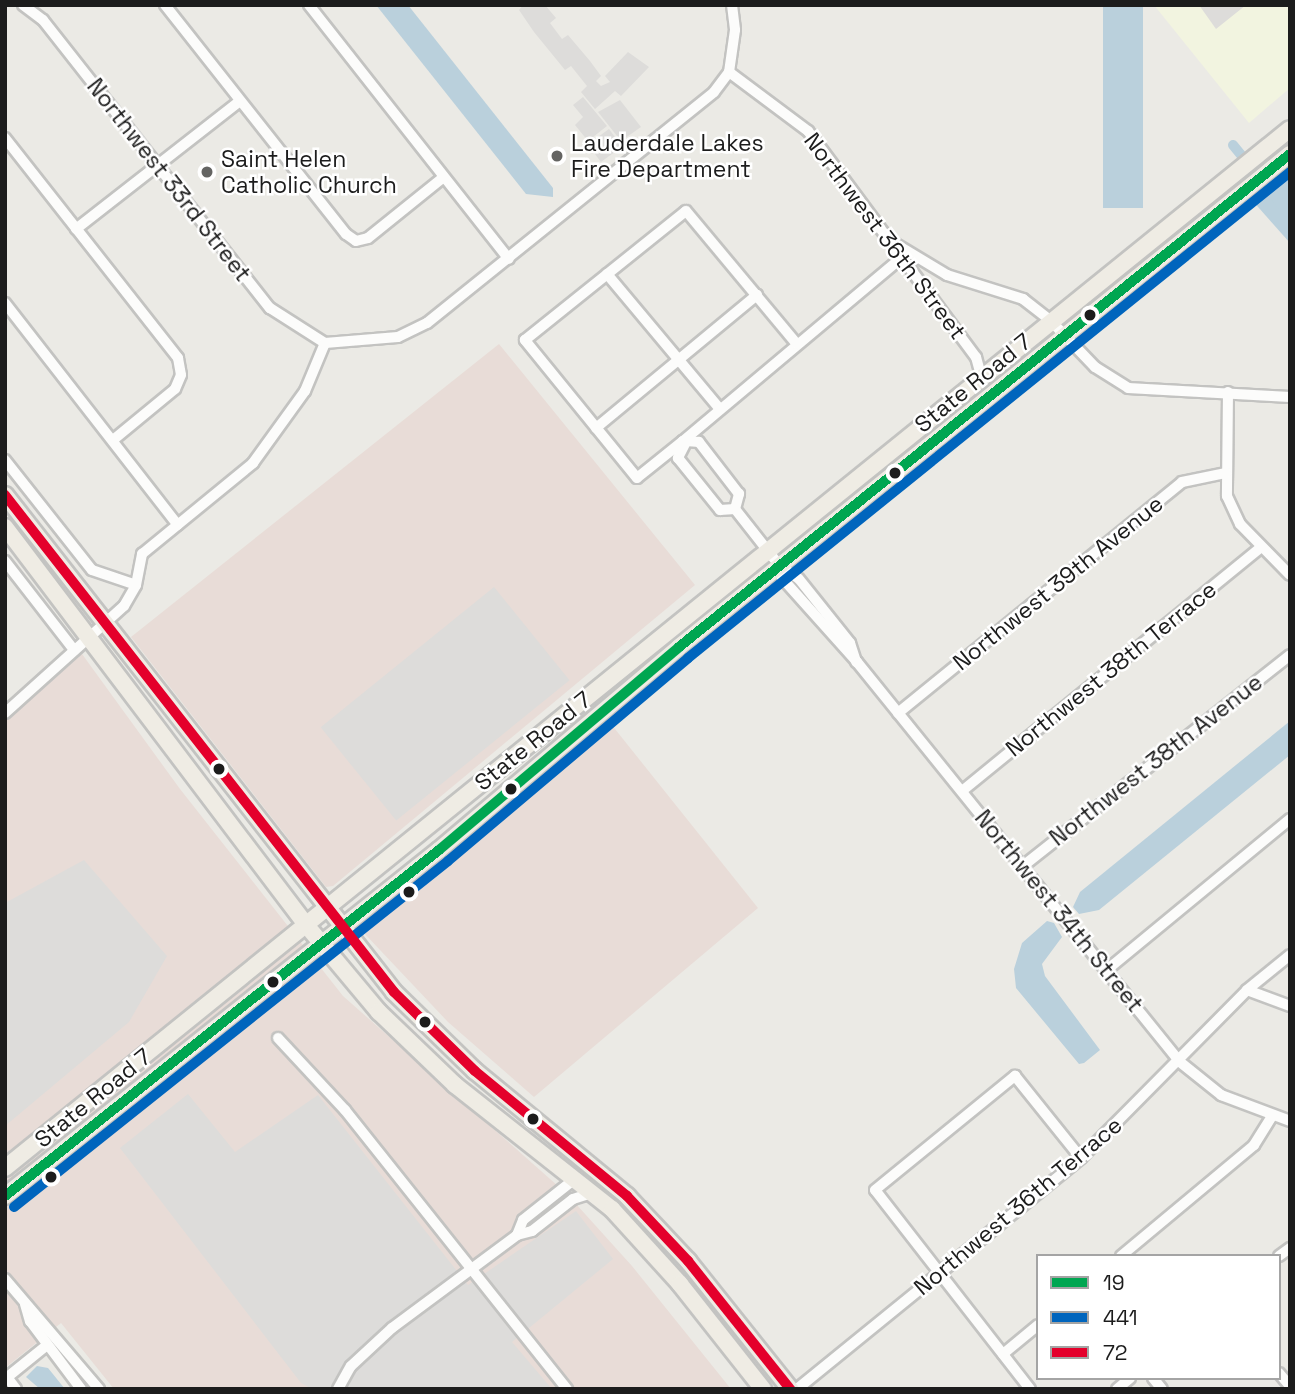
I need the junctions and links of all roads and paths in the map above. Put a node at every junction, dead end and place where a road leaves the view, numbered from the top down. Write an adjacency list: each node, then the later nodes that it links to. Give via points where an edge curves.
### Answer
1 (23, 5): 10 (street, Northwest 33rd Street, via 43,20)
2 (165, 5): 6 (street)
3 (309, 5): 11 (street)
4 (732, 5): 5 (street, via 735,30)
5 (729, 72): 13 (street, Northwest 36th Street, via 808,131); 15 (street, via 714,92)
6 (240, 101): 10 (street); 11 (street, via 345,234 356,241 368,238)
7 (1290, 129): 19 (main road, State Road 7)
8 (5, 138): 12 (street)
9 (1290, 154): 20 (main road, State Road 7)
10 (158, 166): 12 (street); 21 (street, Northwest 33rd Street, via 271,308)
11 (443, 177): 15 (street)
12 (76, 229): 29 (street, via 178,358 181,375 175,389)
13 (891, 241): 14 (street, Northwest 36th Street); 19 (street, via 947,275 1016,296)
14 (901, 258): 22 (street); 24 (street, Northwest 36th Street, via 976,357)
15 (509, 259): 21 (street, via 427,323 398,337)
16 (607, 274): 17 (street, via 687,211); 23 (street); 28 (street, via 525,340)
17 (757, 295): 22 (street); 23 (street)
18 (5, 303): 29 (street)
19 (1050, 320): 20 (street); 24 (main road, State Road 7)
20 (1063, 334): 25 (street, via 1095,367 1128,388); 42 (main road, State Road 7)
21 (325, 342): 37 (street, via 305,391 282,428 253,463)
22 (797, 344): 27 (street)
23 (678, 360): 27 (street); 28 (street)
24 (981, 376): 40 (main road, State Road 7)
25 (1228, 392): 26 (street); 32 (street)
26 (1290, 397)
27 (720, 409): 30 (street)
28 (596, 428): 30 (street, via 637,478)
29 (113, 440): 37 (street)
30 (684, 442): 35 (street, Northwest 34th Street, via 699,442 739,494); 35 (street, Northwest 34th Street, via 678,458 720,510)
31 (5, 460): 34 (street)
32 (1226, 473): 39 (street, via 1227,496 1240,524); 51 (street, Northwest 39th Avenue, via 1182,482)
33 (5, 495): 36 (main road)
34 (37, 500): 36 (street); 44 (street, via 92,570)
35 (735, 509): 40 (street, Northwest 34th Street)
36 (20, 513): 45 (main road)
37 (177, 525): 44 (street, via 142,554)
38 (5, 527): 46 (main road)
39 (1261, 547): 43 (street); 53 (street, Northwest 38th Terrace)
40 (766, 550): 42 (street, Northwest 34th Street); 49 (main road, State Road 7)
41 (5, 562): 47 (street)
42 (779, 565): 51 (street, Northwest 34th Street, via 799,579); 52 (main road, State Road 7)
43 (1290, 575)
44 (136, 585): 45 (street)
45 (107, 624): 46 (street); 56 (main road)
46 (91, 636): 47 (street); 57 (main road)
47 (74, 650): 50 (street)
48 (1290, 654): 55 (street, Northwest 38th Avenue)
49 (629, 663): 52 (main road, via 617,683 564,727 557,740); 56 (main road, State Road 7)
50 (5, 713)
51 (898, 713): 53 (street, Northwest 34th Street)
52 (561, 748): 58 (main road, State Road 7)
53 (962, 791): 55 (street, Northwest 34th Street)
54 (1290, 819): 61 (street)
55 (1023, 866): 61 (street, Northwest 34th Street)
56 (326, 910): 57 (main road, State Road 7); 58 (main road)
57 (307, 926): 59 (main road); 69 (main road, State Road 7)
58 (341, 929): 59 (main road, State Road 7); 71 (main road, via 394,992 454,1052)
59 (322, 945): 70 (main road, via 430,1063); 73 (main road, State Road 7)
60 (1290, 956): 62 (street, Northwest 36th Terrace)
61 (1108, 970): 65 (street, Northwest 34th Street)
62 (1247, 990): 63 (street); 65 (street, Northwest 36th Terrace)
63 (1290, 1006)
64 (278, 1038): 76 (street, via 345,1110)
65 (1180, 1062): 66 (street, Northwest 34th Street, via 1221,1095); 68 (street, Northwest 36th Terrace)
66 (1272, 1116): 67 (street, Northwest 34th Street); 75 (street, via 1254,1145)
67 (1290, 1121)
68 (1081, 1158): 77 (street, Northwest 36th Terrace); 77 (street, via 1015,1076 874,1190)
69 (5, 1168)
70 (576, 1178): 71 (main road); 72 (main road); 74 (street, via 523,1220)
71 (610, 1181): 90 (main road, via 688,1261)
72 (593, 1192): 74 (street, via 573,1199 532,1231); 89 (main road, via 680,1284)
73 (5, 1196)
74 (517, 1235): 76 (street)
75 (1123, 1254)
76 (472, 1269): 87 (street, via 372,1346 351,1366); 88 (street)
77 (940, 1273): 82 (street); 91 (street, Northwest 36th Terrace)
78 (5, 1279): 79 (street)
79 (25, 1304): 81 (street, via 30,1321); 86 (street, via 38,1313)
80 (1036, 1327): 82 (street)
81 (47, 1345): 83 (street); 85 (street)
82 (1003, 1354): 92 (street)
83 (6, 1378): 84 (street)
84 (16, 1389)
85 (81, 1389)
86 (99, 1389)
87 (338, 1389)
88 (567, 1389)
89 (763, 1389)
90 (790, 1389)
91 (797, 1389)
92 (1030, 1389)

